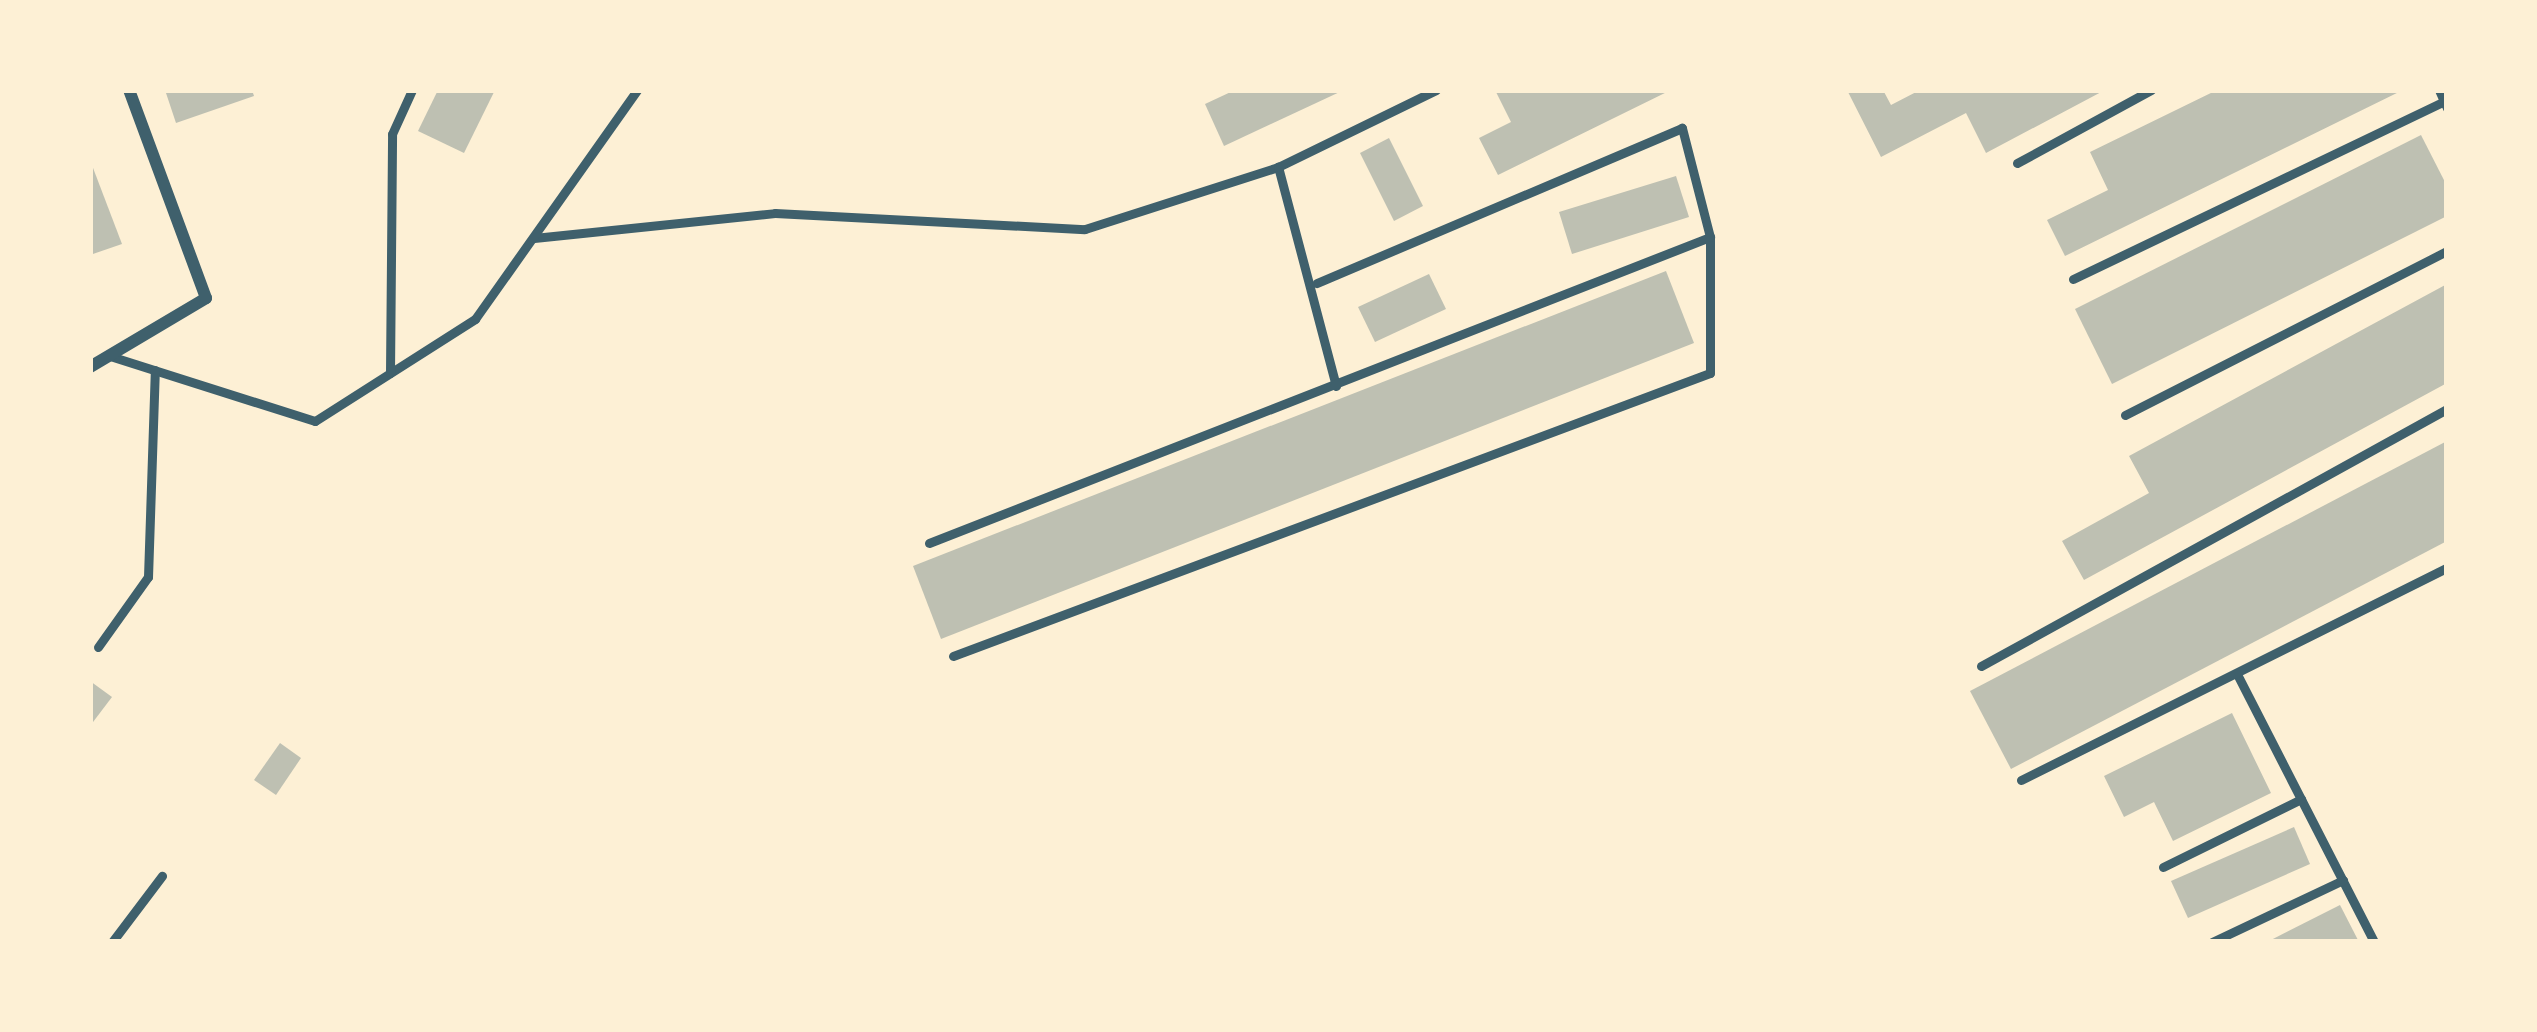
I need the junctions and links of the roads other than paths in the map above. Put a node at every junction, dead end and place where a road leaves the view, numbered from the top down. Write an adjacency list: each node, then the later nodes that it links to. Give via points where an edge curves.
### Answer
1 (129, 90): 14 (street, via 206,298)
2 (412, 90): 17 (lane, via 392,134)
3 (637, 90): 10 (lane)
4 (1436, 90): 8 (lane)
5 (2152, 90): 7 (lane)
6 (2444, 99): 12 (lane)
7 (2017, 163)
8 (1278, 167): 10 (lane, via 1085,230 775,213); 13 (lane)
9 (1710, 237): 13 (lane, via 1682,128); 18 (lane); 24 (lane, via 1710,373)
10 (534, 238): 17 (lane, via 475,319)
11 (2447, 251): 20 (lane)
12 (2073, 279)
13 (1317, 283): 18 (lane)
14 (110, 356): 15 (street); 16 (lane)
15 (90, 367)
16 (155, 370): 17 (lane, via 316,421); 23 (lane, via 148,577)
17 (390, 373)
18 (1336, 386): 21 (lane)
19 (2447, 409): 25 (lane)
20 (2125, 415)
21 (929, 544)
22 (2447, 568): 26 (lane)
23 (98, 646)
24 (953, 656)
25 (1981, 666)
26 (2238, 676): 27 (lane); 28 (lane)
27 (2021, 780)
28 (2301, 799): 29 (lane); 31 (lane)
29 (2163, 867)
30 (162, 876): 32 (lane)
31 (2343, 880): 33 (lane); 34 (lane)
32 (112, 942)
33 (2212, 942)
34 (2374, 942)

